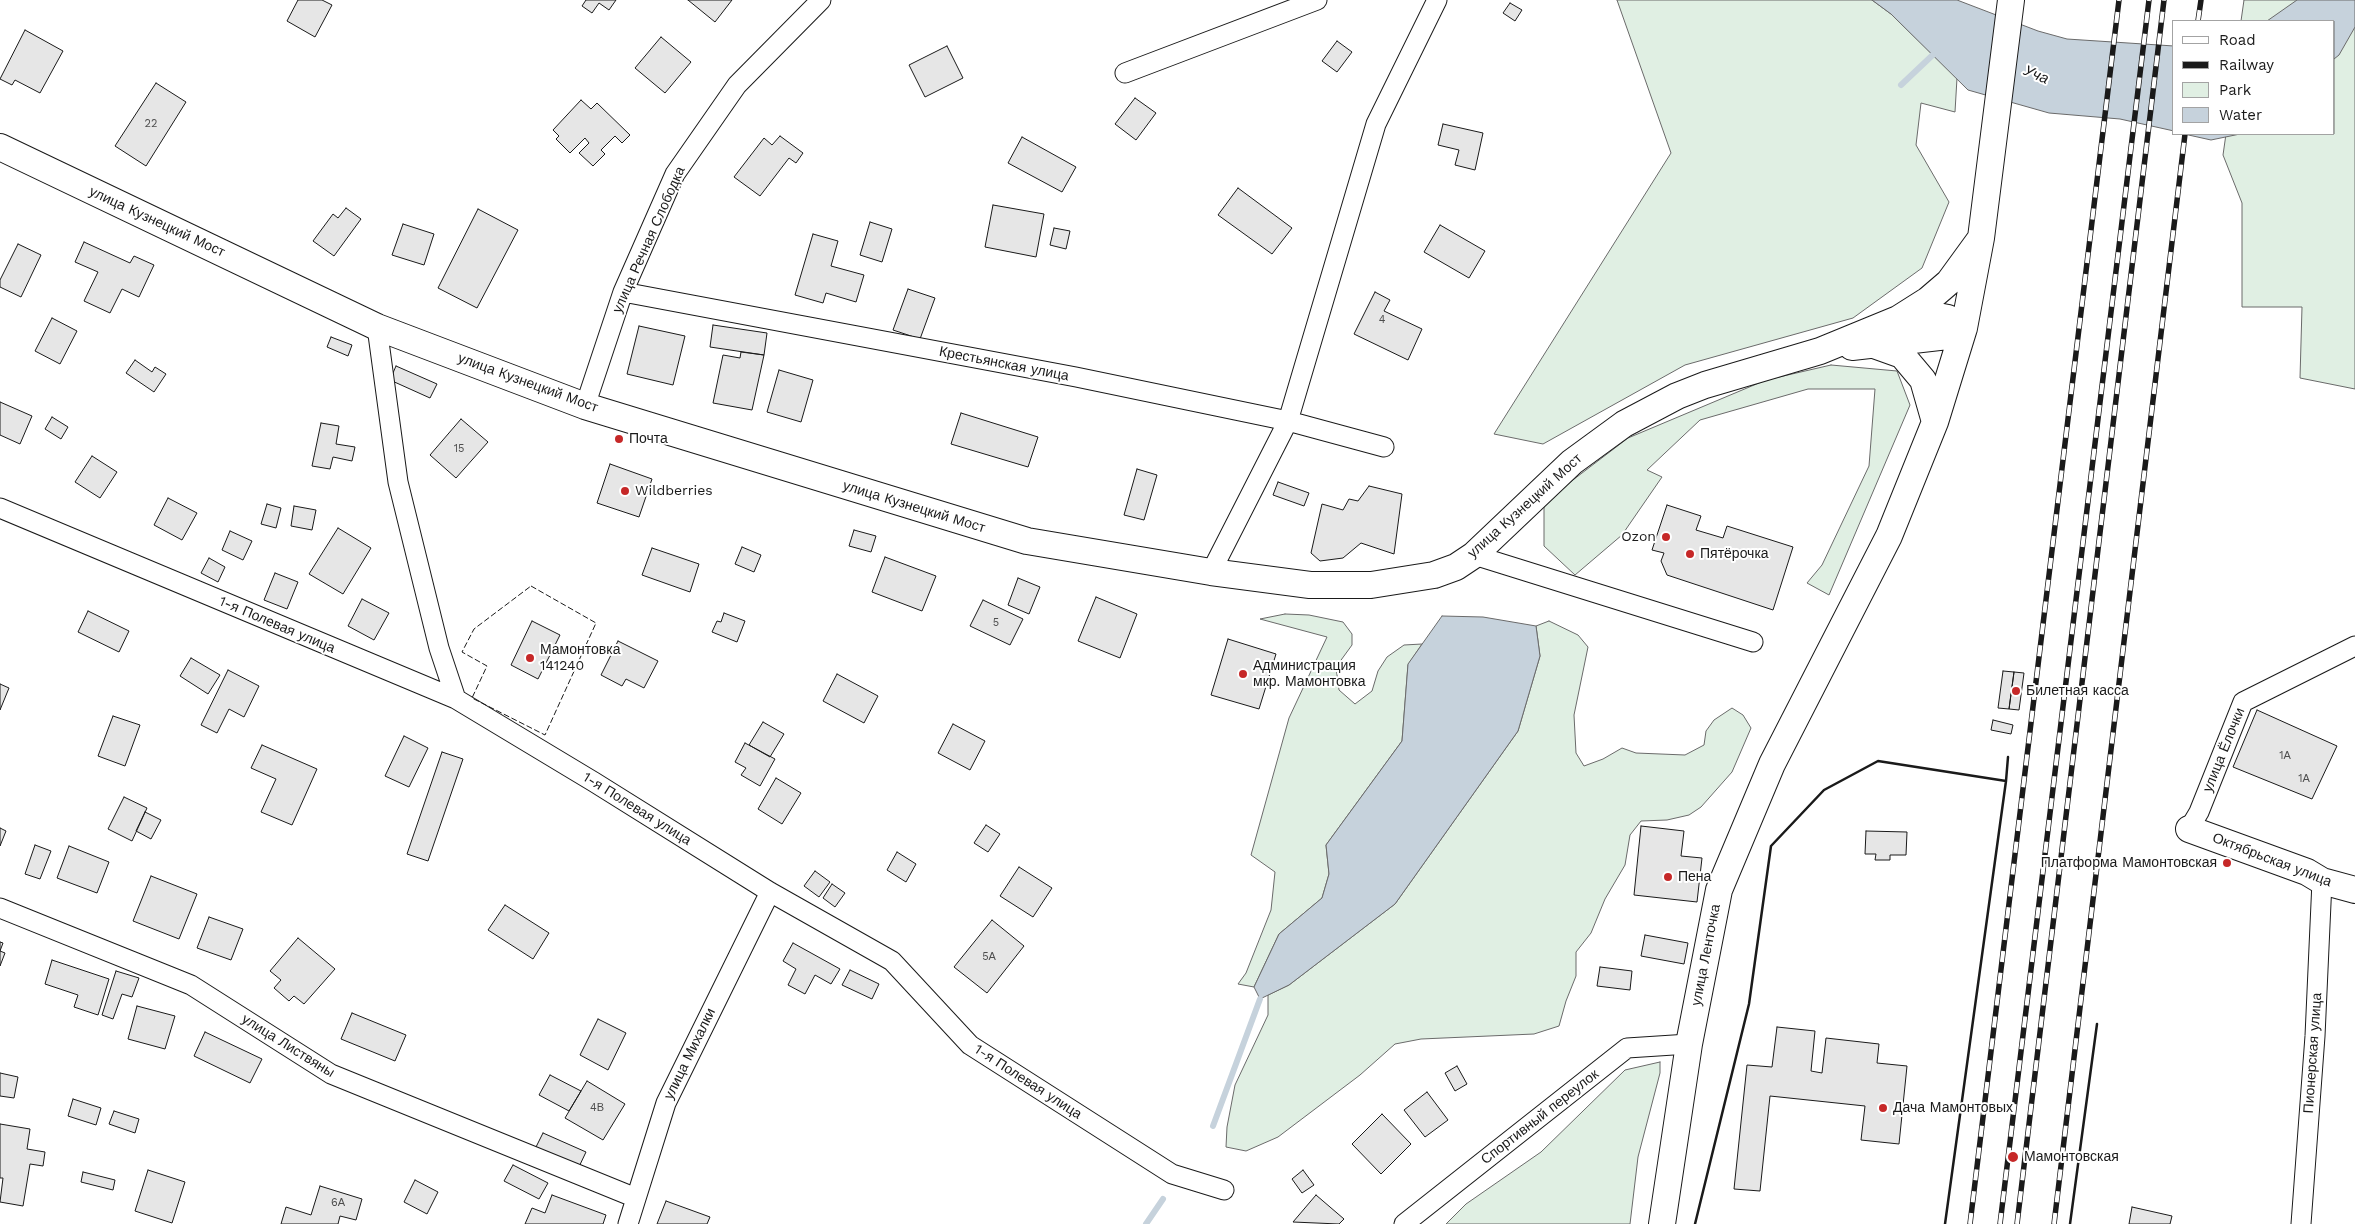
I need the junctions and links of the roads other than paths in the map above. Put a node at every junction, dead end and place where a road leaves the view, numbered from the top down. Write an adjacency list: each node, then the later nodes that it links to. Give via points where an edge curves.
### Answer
1 (821, 0): 8 (street, улица Речная Слободка, via 737,85 675,174)
2 (1316, 0): 5 (street)
3 (1437, 0): 15 (street, via 1376,124)
4 (2011, 0): 7 (street, улица Ленточка)
5 (1125, 73)
6 (0, 147): 10 (street, улица Кузнецкий Мост)
7 (1980, 238): 9 (street, via 1949,282); 11 (street, улица Ленточка)
8 (623, 292): 14 (street, улица Речная Слободка); 15 (street, Крестьянская улица, via 1066,375)
9 (1898, 319): 11 (street, via 1932,315 1948,318); 13 (street)
10 (377, 327): 14 (street, улица Кузнецкий Мост); 23 (street, via 398,482 439,648)
11 (1964, 328): 12 (street, via 1948,336); 16 (street, улица Ленточка)
12 (1874, 345): 13 (street); 16 (street, via 1902,355 1922,380)
13 (1820, 351): 19 (street, улица Кузнецкий Мост, via 1705,385 1676,396 1624,424 1572,462)
14 (585, 406): 20 (street, улица Кузнецкий Мост, via 1027,541)
15 (1288, 421): 17 (street, Крестьянская улица); 20 (street)
16 (1935, 422): 29 (street, улица Ленточка, via 1889,536 1803,702 1747,821 1719,890)
17 (1384, 447)
18 (0, 508): 23 (street, 1-я Полевая улица)
19 (1474, 555): 20 (street, улица Кузнецкий Мост, via 1456,567 1434,575 1371,585 1310,585); 21 (street)
20 (1211, 572)
21 (1753, 642)
22 (2355, 646): 24 (street, улица Ёлочки, via 2243,702 2199,812)
23 (456, 699): 27 (street, 1-я Полевая улица)
24 (2189, 829): 25 (street, Октябрьская улица, via 2307,872)
25 (2322, 881): 26 (street, Октябрьская улица); 35 (street, Пионерская улица)
26 (2355, 890)
27 (770, 892): 30 (street, 1-я Полевая улица, via 892,961 970,1045 1172,1174); 31 (street, улица Михалки, via 666,1102)
28 (0, 908): 31 (street, улица Листвяны, via 191,985 336,1076)
29 (1689, 1044): 33 (street, Спортивный переулок, via 1627,1048); 34 (street, улица Ленточка)
30 (1224, 1190)
31 (636, 1198): 32 (street, улица Михалки)
32 (628, 1224)
33 (1404, 1224)
34 (1662, 1224)
35 (2301, 1224)

